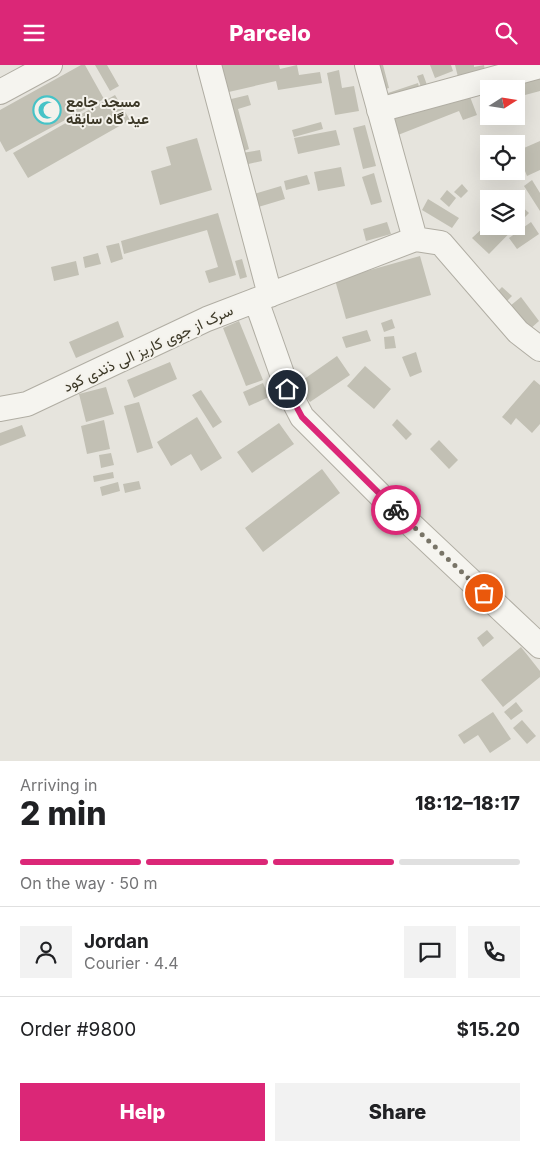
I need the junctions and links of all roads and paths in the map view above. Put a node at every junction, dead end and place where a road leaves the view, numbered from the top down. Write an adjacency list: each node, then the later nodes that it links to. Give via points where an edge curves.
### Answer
1 (50, 65): 5 (street)
2 (209, 65): 8 (street)
3 (367, 65): 6 (street)
4 (540, 66): 6 (street)
5 (0, 92)
6 (379, 110): 7 (street)
7 (415, 239): 8 (street, سرک از جوی کاریز الی ذندی کود); 9 (street, سرک از جوی کاریز الی ذندی کود, via 441,243 518,332)
8 (263, 298): 10 (street, سرک از جوی کاریز الی ذندی کود, via 207,319 28,404); 11 (street, via 287,389 302,417)
9 (540, 349)
10 (0, 409)
11 (540, 646)

